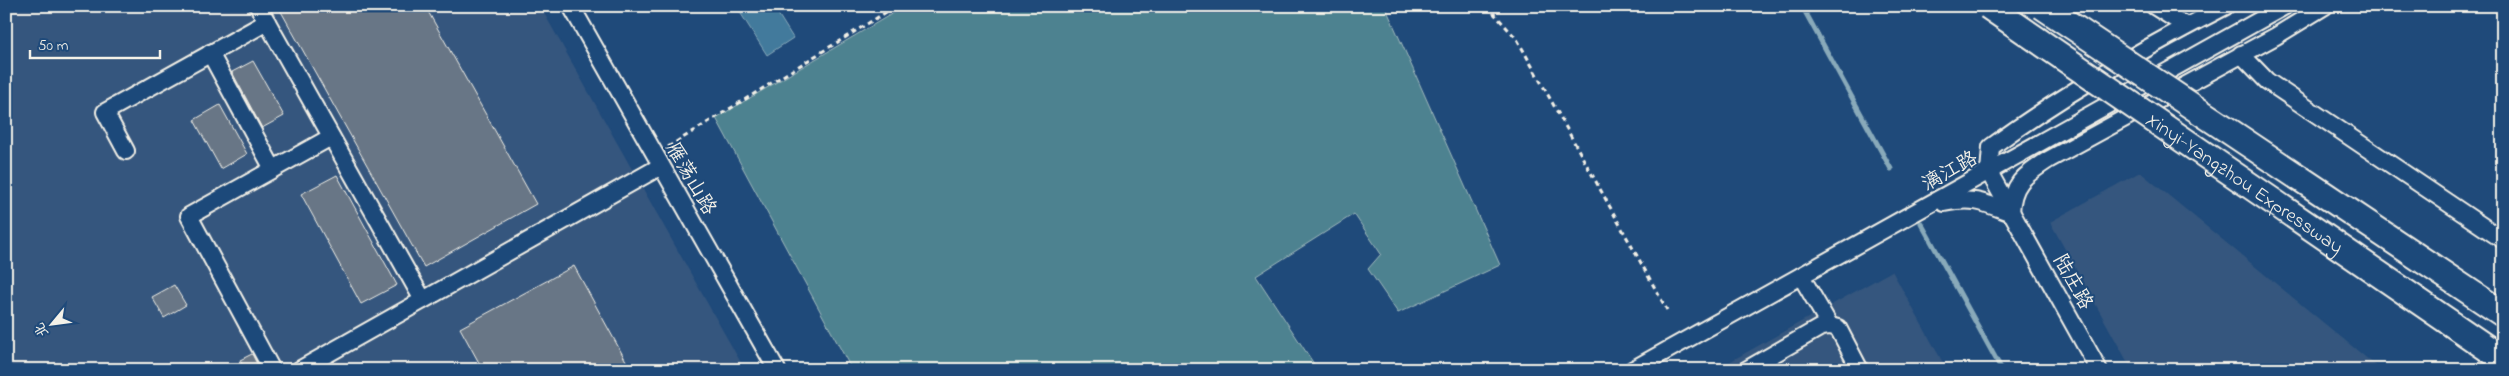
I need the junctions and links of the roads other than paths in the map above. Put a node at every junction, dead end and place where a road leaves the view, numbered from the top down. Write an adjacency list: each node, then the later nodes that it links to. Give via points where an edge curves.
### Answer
1 (258, 6): 9 (street)
2 (571, 6): 15 (street, 雁荡山路)
3 (1988, 6): 25 (highway, Xinyi-Yangzhou Expressway, bridge)
4 (2042, 6): 23 (highway, Xinyi-Yangzhou Expressway, bridge)
5 (2154, 6): 10 (street)
6 (2226, 6): 10 (street)
7 (2285, 6): 17 (street, 漓江路)
8 (2325, 6): 12 (street)
9 (267, 22): 11 (street); 13 (street)
10 (2186, 26): 17 (street, via 1991,147)
11 (210, 53): 14 (street, via 104,112); 16 (street)
12 (2242, 54): 19 (street, via 2048,160 2027,175 2012,195); 20 (street, via 2267,81)
13 (331, 137): 16 (street); 22 (street)
14 (126, 151)
15 (658, 161): 22 (street); 28 (street, 雁荡山路)
16 (273, 169): 26 (street, via 189,216)
17 (1989, 172): 18 (street, 漓江路); 19 (street, 陆庄路)
18 (1930, 205): 19 (street, via 1967,198); 21 (street, 漓江路)
19 (2011, 213): 32 (street, 陆庄路)
20 (2503, 240)
21 (1801, 276): 24 (street); 29 (street, 漓江路)
22 (423, 300): 27 (street)
23 (2503, 314)
24 (1830, 326): 30 (street, via 1821,327); 31 (street, via 1838,328)
25 (2503, 359)
26 (272, 370)
27 (299, 370)
28 (777, 370)
29 (1632, 370)
30 (1746, 370)
31 (1860, 370)
32 (2099, 370)

